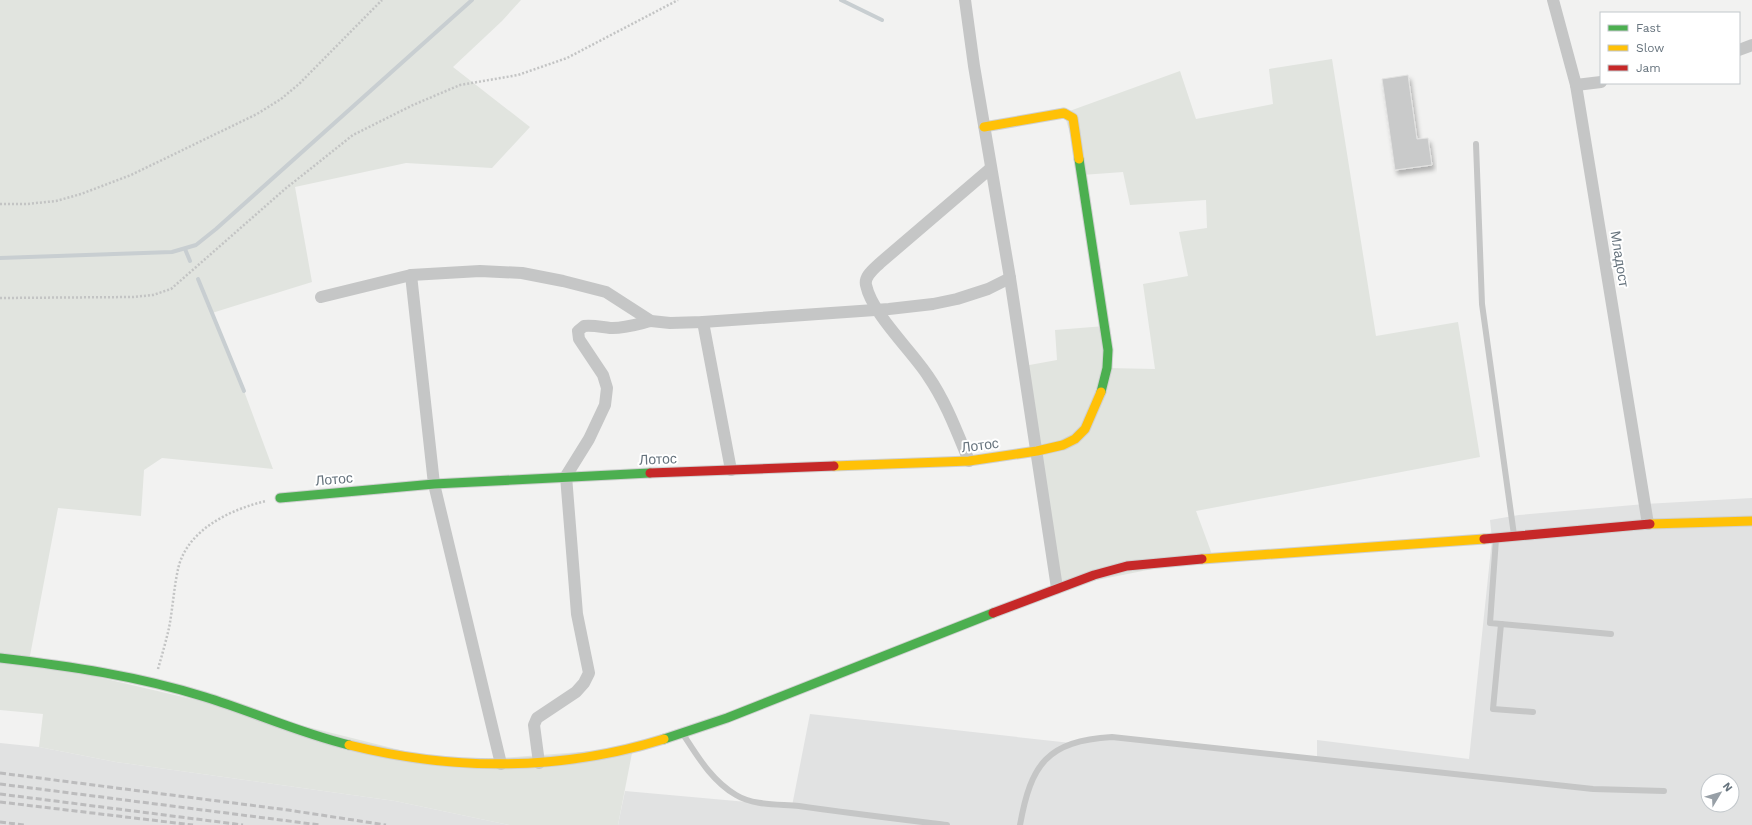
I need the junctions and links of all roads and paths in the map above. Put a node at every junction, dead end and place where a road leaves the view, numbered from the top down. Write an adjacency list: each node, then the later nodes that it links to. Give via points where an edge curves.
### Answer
1 (382, 0): 12 (path, via 299,84 257,114 131,175 81,194 56,201)
2 (678, 0): 16 (path, via 567,58 518,75 460,85 353,135 285,189 171,288 153,295 133,297)
3 (965, 0): 9 (street)
4 (1553, 0): 8 (street, Младост)
5 (1752, 45): 6 (street)
6 (1740, 50)
7 (1600, 82): 8 (street)
8 (1576, 86): 27 (street, Младост)
9 (984, 127): 11 (street); 20 (street, Лотос, via 1064,113 1073,118 1107,339 1107,368 1100,398 1085,429 1075,439 1063,445)
10 (1476, 144): 28 (lane, via 1482,304)
11 (991, 168): 14 (street); 17 (street, via 869,273 866,283)
12 (0, 204)
13 (411, 275): 15 (street); 18 (street, via 480,270 522,273 606,292); 24 (street)
14 (1010, 278): 17 (street, via 958,299); 20 (street)
15 (321, 297)
16 (0, 298)
17 (878, 310): 19 (street); 21 (street, via 942,398)
18 (651, 321): 19 (street); 23 (street, via 625,327 584,326 578,331 579,339 603,376 607,388 605,405 589,439)
19 (703, 322): 22 (street)
20 (1036, 451): 21 (street, Лотос); 30 (street)
21 (969, 461): 22 (street, Лотос)
22 (731, 470): 23 (street, Лотос)
23 (566, 476): 24 (street, Лотос); 37 (street, via 577,614 589,672 576,692 537,718 534,725)
24 (434, 484): 25 (street, Лотос); 38 (street)
25 (280, 498): 34 (path, via 253,504 228,515 202,530 190,544 180,563 169,628)
26 (1752, 521): 27 (street)
27 (1648, 524): 28 (street)
28 (1514, 536): 29 (street)
29 (1497, 538): 30 (street, via 1158,562 1127,566); 31 (lane, via 1490,623)
30 (1057, 588): 36 (street)
31 (1501, 624): 32 (lane); 35 (lane, via 1493,709)
32 (1611, 634)
33 (0, 658): 34 (street, via 108,673)
34 (154, 683): 38 (street, via 207,697 302,732 345,744 395,755 448,762)
35 (1533, 712)
36 (682, 733): 37 (street, via 598,756); 40 (lane, via 719,784 738,796 760,803)
37 (538, 763): 38 (street)
38 (501, 764)
39 (1664, 791): 41 (lane, via 1593,789 1112,738 1088,739 1071,743 1053,753 1038,768 1025,798)
40 (947, 825)
41 (1020, 825)

